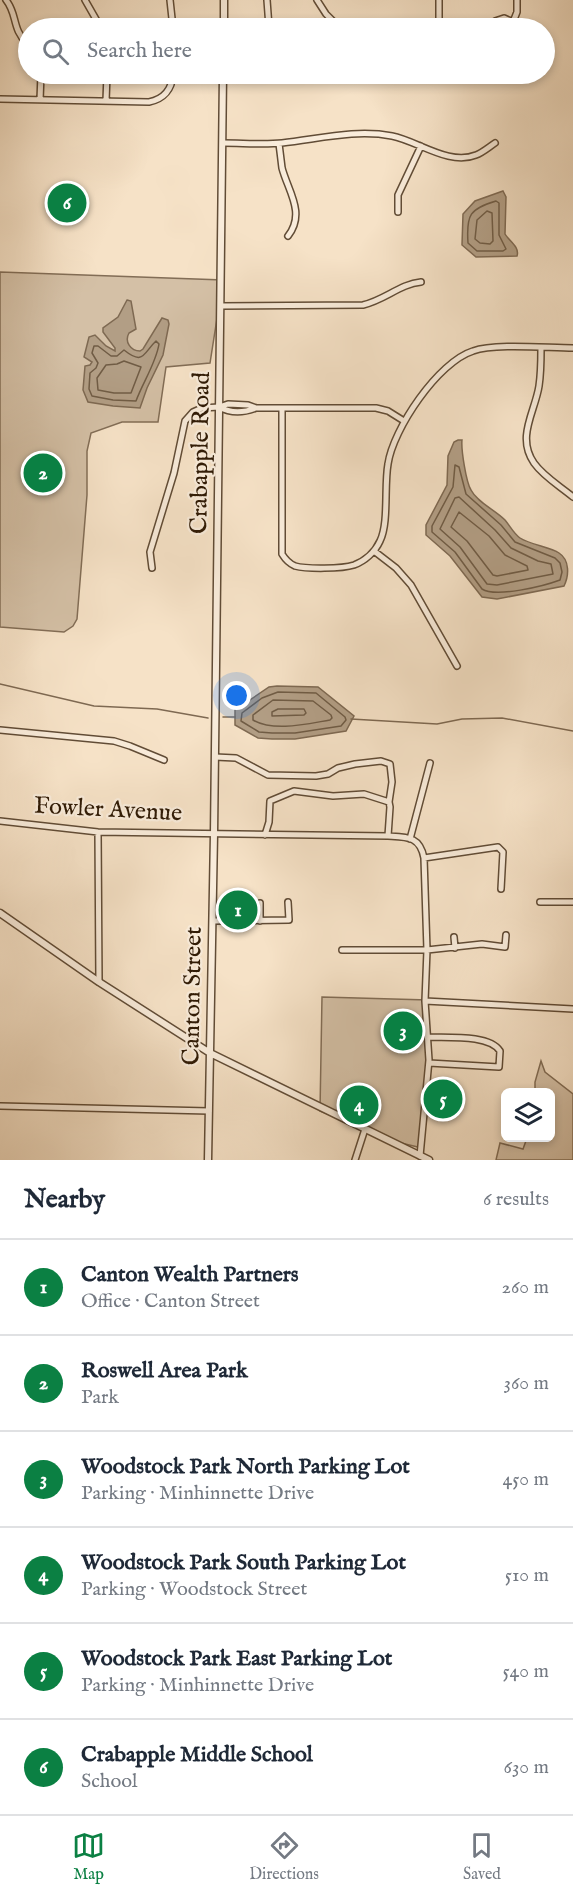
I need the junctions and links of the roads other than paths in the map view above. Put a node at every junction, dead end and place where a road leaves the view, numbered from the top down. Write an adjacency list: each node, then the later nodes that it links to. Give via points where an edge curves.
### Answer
1 (6, 0): 16 (street)
2 (85, 0): 9 (street)
3 (170, 0): 10 (street)
4 (224, 0): 11 (street)
5 (267, 0): 12 (street)
6 (317, 0): 13 (street)
7 (438, 0): 14 (street)
8 (517, 0): 15 (street)
9 (95, 18)
10 (172, 18)
11 (224, 18)
12 (268, 18)
13 (331, 18)
14 (439, 18)
15 (516, 18)
16 (18, 33)
17 (41, 84): 22 (street)
18 (107, 84): 23 (street)
19 (172, 84): 23 (street, via 155,101)
20 (223, 84): 24 (street, Crabapple Road)
21 (0, 99): 22 (street)
22 (40, 100): 23 (street)
23 (106, 101)
24 (223, 143): 26 (street); 31 (street, Crabapple Road)
25 (495, 143): 27 (street, via 471,157 442,154)
26 (279, 144): 27 (street, via 331,136 382,135); 29 (street, via 282,168 296,210 295,224)
27 (421, 146): 28 (street, via 398,195)
28 (398, 212)
29 (288, 236)
30 (421, 282): 31 (street, via 363,305)
31 (221, 306): 34 (street, Crabapple Road)
32 (541, 348): 33 (street); 36 (street, via 486,348 464,354 448,367); 37 (street, via 539,386 526,434 527,450 542,472)
33 (573, 348)
34 (219, 407): 35 (street, via 228,411); 39 (street, via 197,409 182,425 174,473 150,552); 42 (street, Crabapple Road)
35 (282, 408): 36 (street, via 376,408); 38 (street, via 280,546 286,561 298,567 344,567 361,562)
36 (404, 420): 38 (street, via 388,461 384,530)
37 (573, 497)
38 (374, 551): 40 (street, via 411,585)
39 (152, 568)
40 (457, 666)
41 (0, 730): 43 (street, via 114,741)
42 (215, 757): 45 (street, via 236,758 268,774 316,776 381,761 390,764); 48 (street, Crabapple Road)
43 (164, 760)
44 (430, 763): 51 (street)
45 (388, 802): 49 (street, via 364,794 333,796 294,791 270,801); 50 (street)
46 (0, 821): 47 (street, Fowler Avenue)
47 (98, 832): 48 (street, Fowler Avenue); 66 (street)
48 (214, 834): 49 (street, Fowler Avenue); 59 (street, Canton Street)
49 (265, 835): 50 (street, Fowler Avenue)
50 (388, 836): 51 (street, Fowler Avenue)
51 (410, 839): 52 (street, via 422,846)
52 (424, 858): 53 (street, via 498,847 503,852); 65 (street)
53 (501, 889)
54 (288, 902): 60 (street, via 289,921)
55 (540, 902): 56 (street)
56 (573, 902)
57 (260, 903): 60 (street)
58 (0, 913): 66 (street)
59 (213, 921): 60 (street); 70 (street, Canton Street)
60 (260, 921)
61 (506, 934): 63 (street, via 505,947 482,944)
62 (454, 937): 63 (street)
63 (455, 948): 65 (street)
64 (342, 950): 65 (street)
65 (427, 950): 67 (street)
66 (99, 982): 70 (street)
67 (425, 1001): 68 (street); 69 (street)
68 (573, 1009)
69 (428, 1037): 71 (street); 71 (street, via 482,1040 492,1042 500,1051 499,1067)
70 (210, 1053): 73 (street, Canton Street); 74 (street)
71 (429, 1063): 75 (street)
72 (0, 1106): 73 (street)
73 (208, 1111): 76 (street, Canton Street)
74 (365, 1130): 75 (street); 77 (street)
75 (420, 1156): 78 (street)
76 (208, 1160)
77 (355, 1160)
78 (429, 1160)

